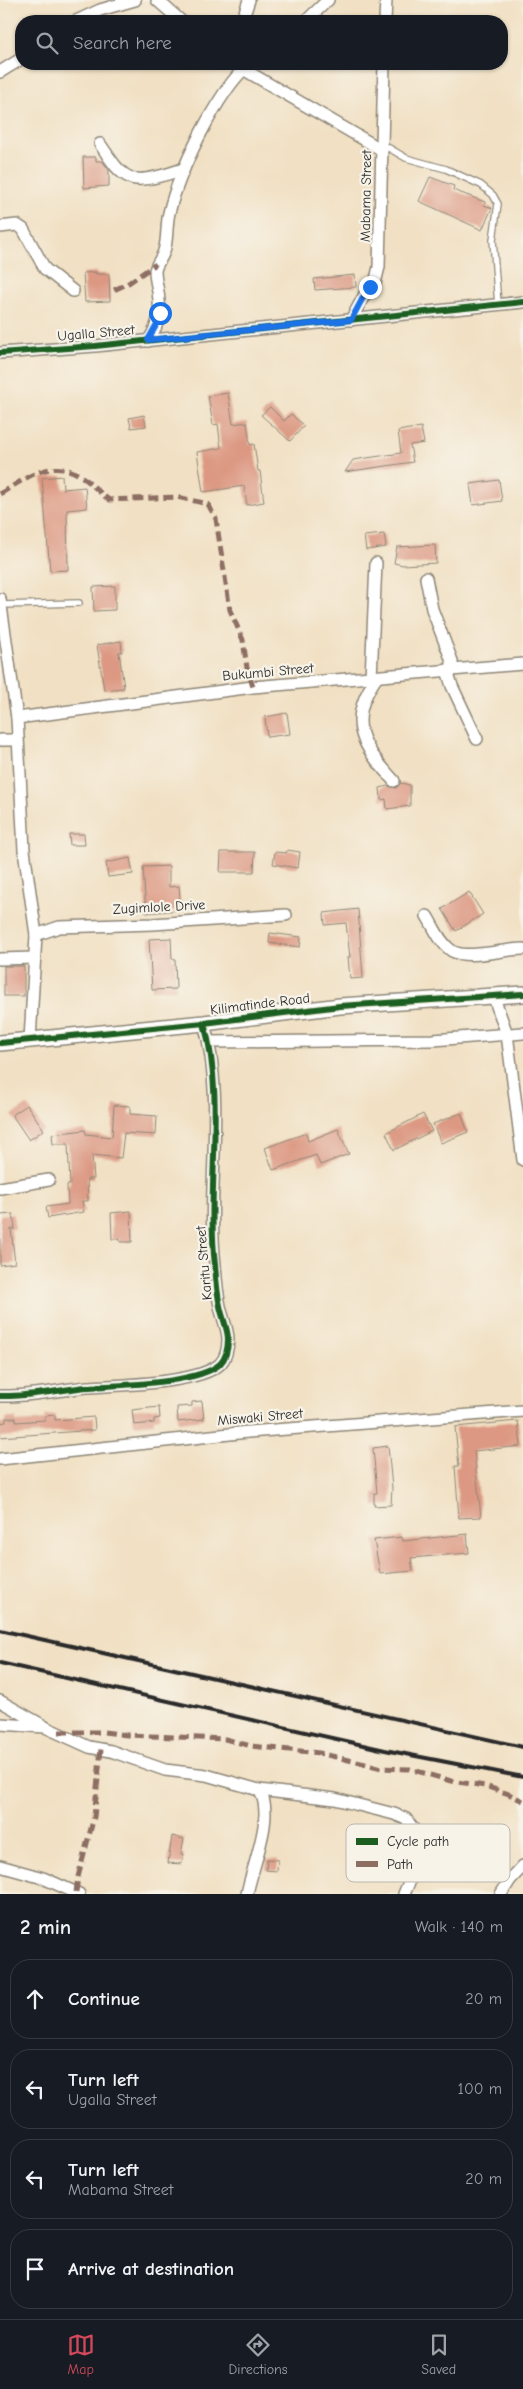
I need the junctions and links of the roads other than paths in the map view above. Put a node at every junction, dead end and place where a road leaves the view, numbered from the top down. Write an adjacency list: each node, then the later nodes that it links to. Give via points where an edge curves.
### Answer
1 (135, 0): 6 (street)
2 (157, 0): 7 (street)
3 (249, 0): 8 (street)
4 (328, 0): 9 (street)
5 (386, 0): 10 (street)
6 (88, 15)
7 (174, 15)
8 (244, 15)
9 (312, 15)
10 (385, 15)
11 (15, 63): 15 (street)
12 (237, 70): 18 (street)
13 (244, 70): 17 (street)
14 (384, 70): 17 (street, Mabama Street)
15 (0, 72)
16 (100, 144): 18 (street, via 129,178 136,180)
17 (382, 147): 22 (lane, via 406,158 446,169 481,185 493,195 498,204 493,240); 23 (street, Mabama Street, via 379,267 375,283)
18 (184, 169): 24 (street, via 168,215 164,251 156,264 160,313)
19 (0, 227): 20 (street, via 17,225 23,229 45,269)
20 (73, 291)
21 (523, 302): 22 (street, Ugalla Street)
22 (498, 304): 23 (street, Ugalla Street)
23 (351, 320): 24 (street, Ugalla Street)
24 (148, 340): 25 (street, Ugalla Street)
25 (0, 353)
26 (376, 563): 33 (street)
27 (426, 578): 32 (street, via 432,609 452,661)
28 (0, 599): 30 (street)
29 (79, 603): 30 (lane)
30 (0, 605): 34 (street)
31 (523, 664): 32 (street, Bukumbi Street)
32 (450, 670): 33 (street, Bukumbi Street); 35 (street, via 452,686)
33 (374, 678): 34 (street, Bukumbi Street, via 252,687); 38 (street, via 359,725 361,738)
34 (17, 718): 37 (street)
35 (477, 739)
36 (0, 740): 37 (street)
37 (17, 740): 41 (street, via 24,850)
38 (394, 781)
39 (286, 915): 41 (street, Zugimlole Drive, via 59,927)
40 (427, 916): 42 (street, via 452,951 463,954)
41 (36, 935): 43 (street)
42 (523, 950)
43 (35, 958): 44 (street); 50 (street)
44 (0, 959)
45 (523, 994): 46 (main road, Kilimatinde Road)
46 (493, 995): 47 (main road, Kilimatinde Road, via 340,1006); 49 (street)
47 (204, 1024): 50 (main road, Kilimatinde Road); 51 (street, Karitu Street)
48 (523, 1033): 49 (street)
49 (507, 1034): 51 (street, via 414,1040); 53 (street)
50 (30, 1040): 52 (main road, Kilimatinde Road)
51 (209, 1042): 56 (street, Karitu Street, via 214,1086 214,1262 228,1338 223,1360 218,1366 198,1374 156,1382)
52 (0, 1043)
53 (523, 1160)
54 (49, 1180): 55 (street)
55 (0, 1188)
56 (0, 1396)
57 (523, 1411): 58 (street, Miswaki Street, via 248,1432)
58 (0, 1459)
59 (0, 1701): 61 (street)
60 (0, 1724): 61 (street)
61 (45, 1727): 62 (street, via 89,1747 159,1768)
62 (259, 1790): 63 (street, via 335,1799 394,1814); 70 (street, via 265,1802 265,1827)
63 (409, 1824)
64 (0, 1866): 69 (street, via 43,1878)
65 (523, 1866): 66 (street)
66 (510, 1880)
67 (409, 1882): 71 (street)
68 (509, 1882): 72 (street)
69 (79, 1894)
70 (247, 1894)
71 (404, 1894)
72 (501, 1894)

